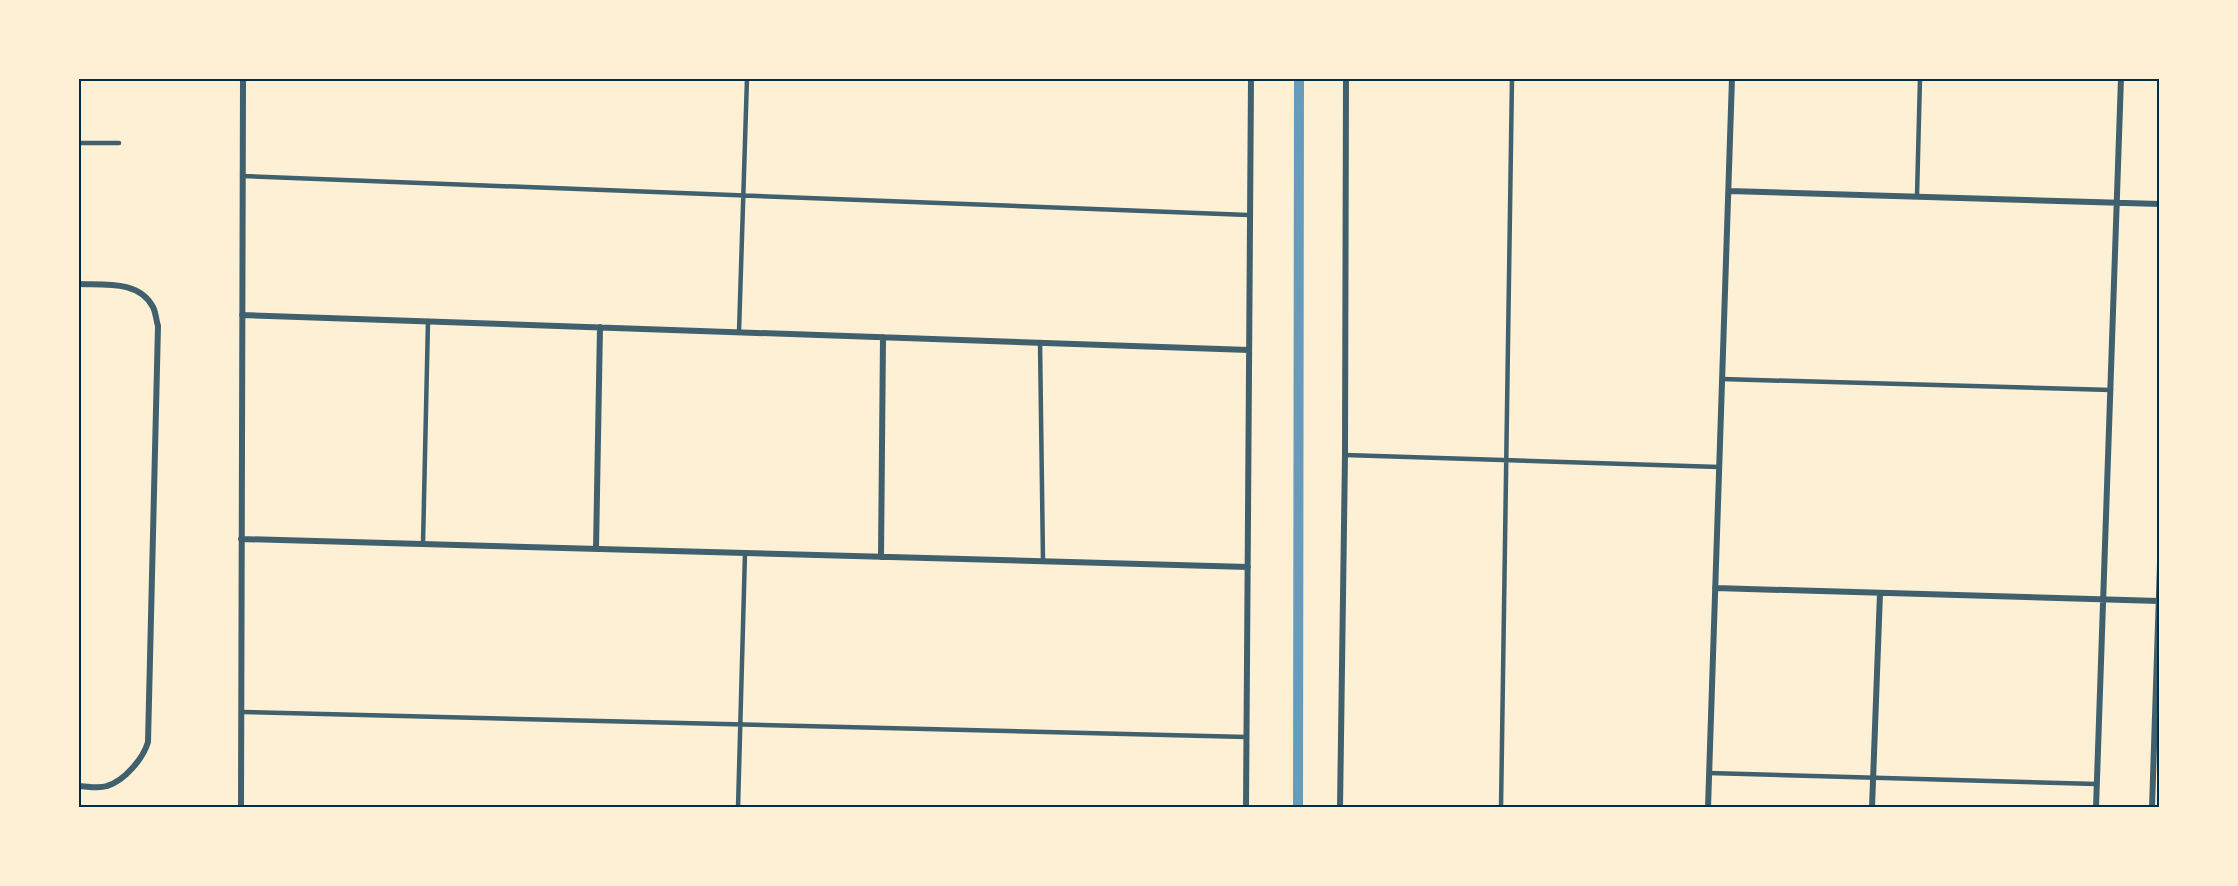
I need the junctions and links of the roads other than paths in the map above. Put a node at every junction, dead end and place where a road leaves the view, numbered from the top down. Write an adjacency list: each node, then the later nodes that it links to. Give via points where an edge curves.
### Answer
1 (243, 78): 11 (street)
2 (747, 78): 13 (lane)
3 (1251, 78): 17 (street)
4 (1346, 78): 28 (street)
5 (1512, 78): 29 (lane)
6 (1732, 78): 12 (street)
7 (1920, 78): 14 (lane)
8 (2121, 78): 15 (street)
9 (78, 142): 10 (lane)
10 (119, 143)
11 (242, 176): 13 (lane); 19 (street)
12 (1729, 190): 14 (street); 26 (street)
13 (743, 195): 17 (lane); 22 (lane)
14 (1917, 196): 15 (street)
15 (2117, 202): 16 (street); 27 (street)
16 (2160, 204)
17 (1248, 215): 25 (street)
18 (78, 284): 50 (street, via 118,285 138,291 153,308 158,326 148,742 144,753 123,777 106,787)
19 (242, 315): 20 (street); 31 (street)
20 (428, 321): 21 (street); 32 (lane)
21 (600, 327): 22 (street); 33 (street)
22 (739, 332): 23 (street)
23 (883, 337): 24 (street); 35 (street)
24 (1040, 342): 25 (street); 36 (lane)
25 (1249, 350): 38 (street)
26 (1722, 378): 27 (lane); 30 (street)
27 (2111, 390): 41 (street)
28 (1345, 455): 29 (lane); 54 (street)
29 (1506, 461): 30 (lane); 55 (lane)
30 (1719, 467): 39 (street)
31 (241, 539): 32 (street); 44 (street)
32 (423, 544): 33 (street)
33 (596, 549): 34 (street)
34 (745, 553): 35 (street); 45 (lane)
35 (881, 557): 36 (street)
36 (1043, 561): 38 (street)
37 (2160, 563): 42 (street)
38 (1248, 567): 46 (street)
39 (1715, 588): 40 (street); 47 (street)
40 (1880, 592): 41 (street); 48 (street)
41 (2103, 599): 42 (street); 49 (street)
42 (2159, 601): 43 (street)
43 (2159, 620): 59 (street)
44 (241, 712): 45 (lane); 51 (street)
45 (740, 724): 46 (lane); 52 (lane)
46 (1246, 737): 53 (street)
47 (1709, 773): 48 (lane); 56 (street)
48 (1873, 778): 49 (lane); 57 (street)
49 (2097, 784): 58 (street)
50 (78, 786)
51 (241, 808)
52 (738, 808)
53 (1246, 808)
54 (1340, 808)
55 (1501, 808)
56 (1708, 808)
57 (1872, 808)
58 (2097, 808)
59 (2152, 808)

